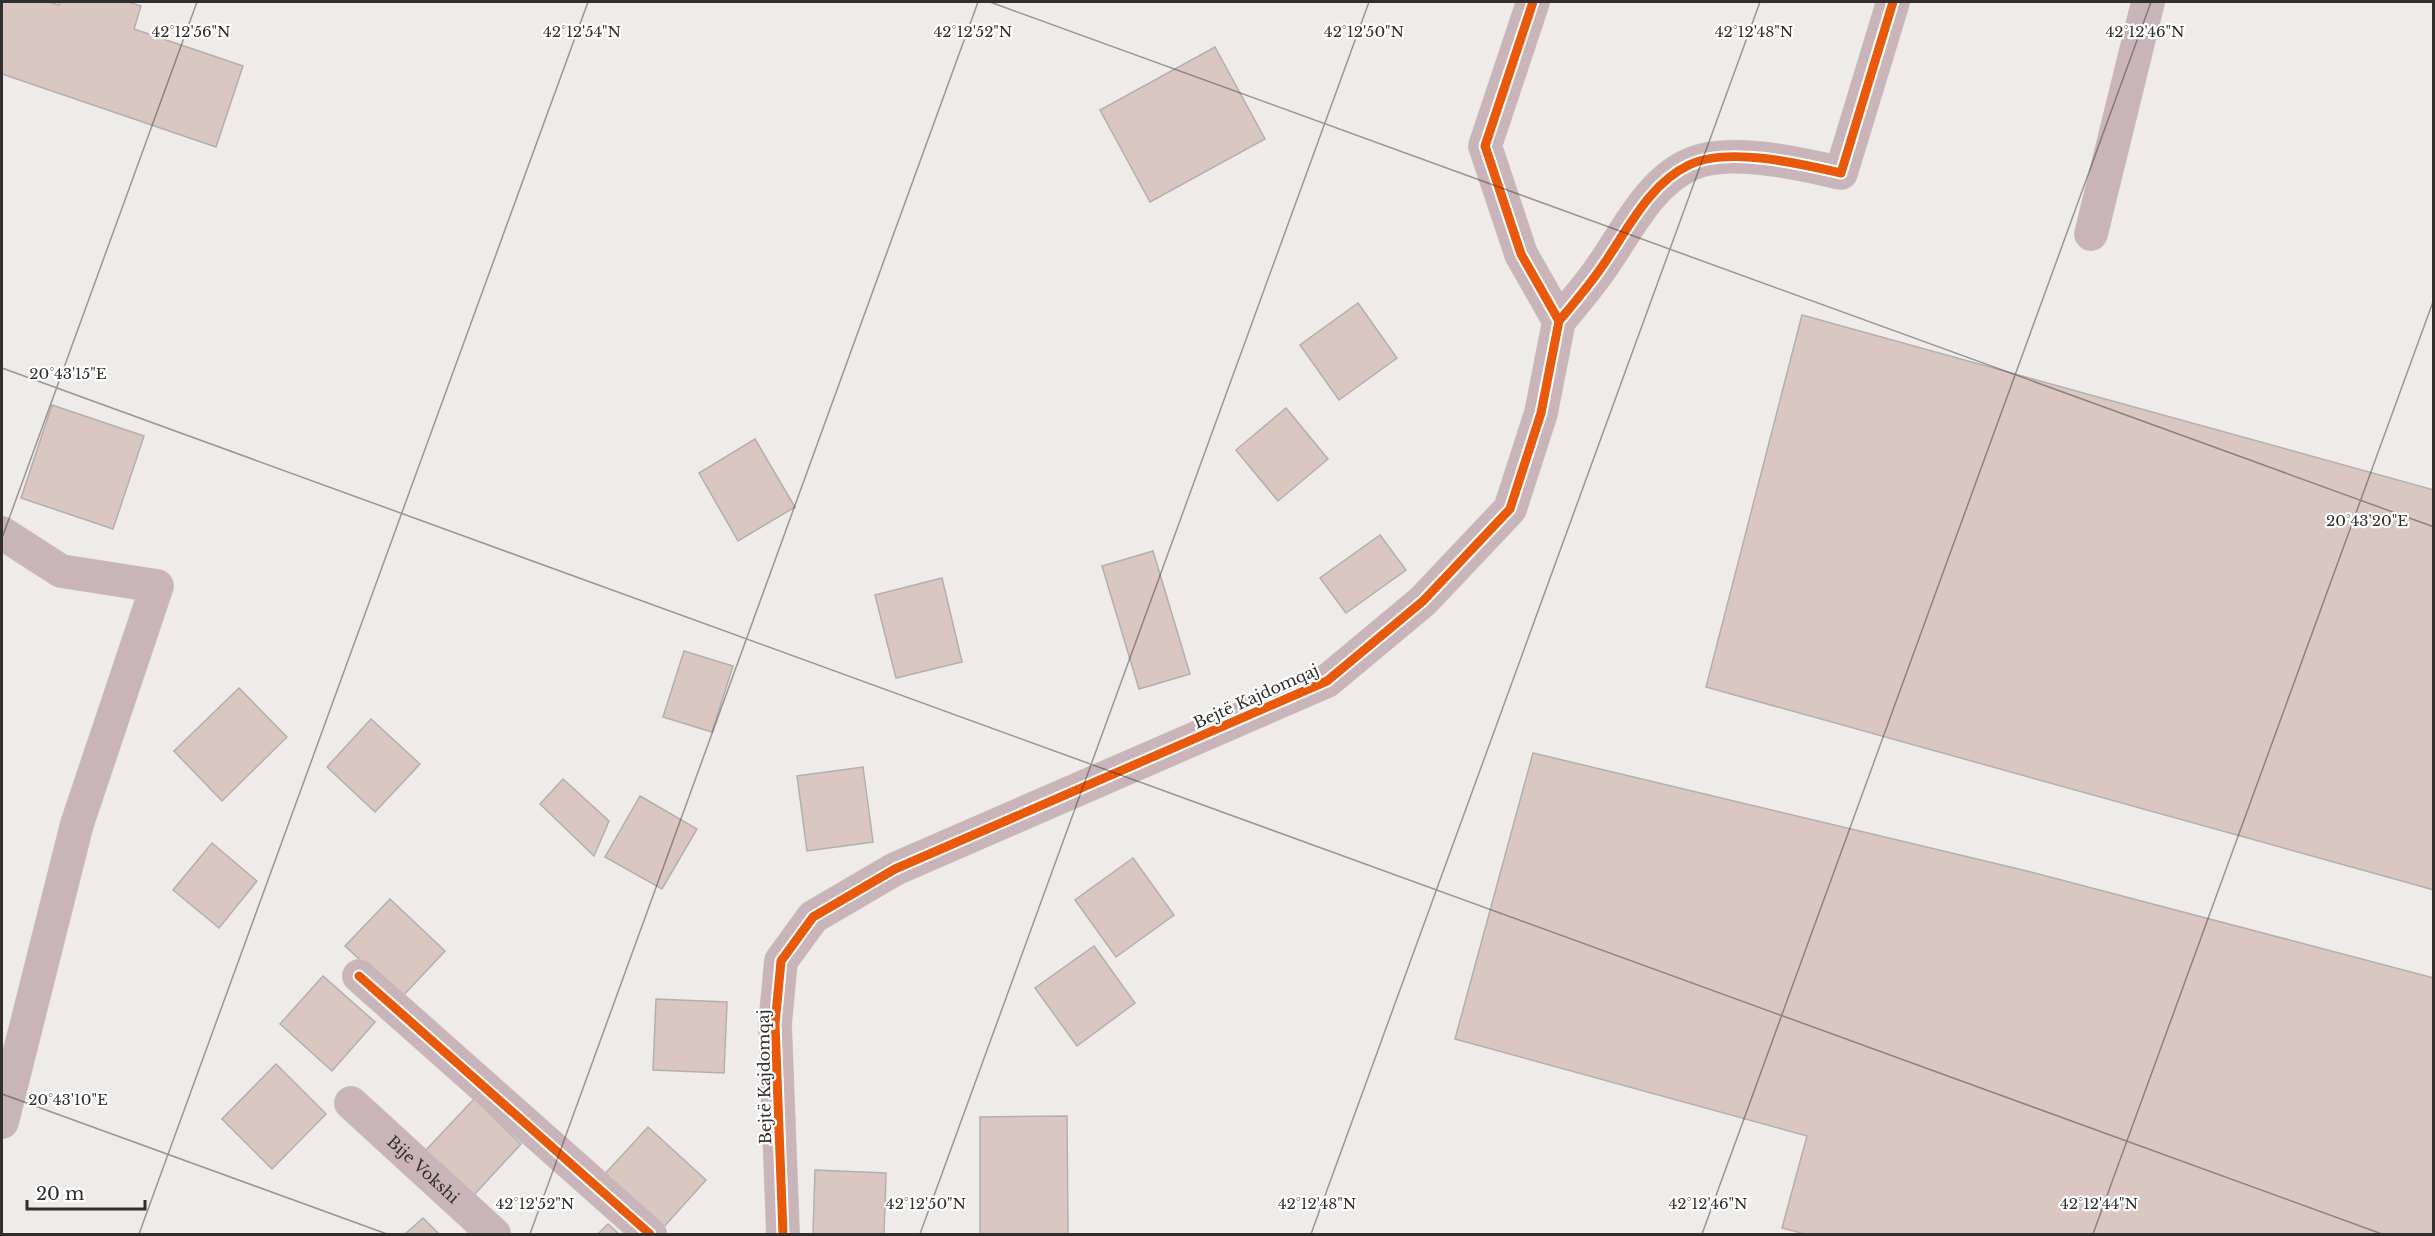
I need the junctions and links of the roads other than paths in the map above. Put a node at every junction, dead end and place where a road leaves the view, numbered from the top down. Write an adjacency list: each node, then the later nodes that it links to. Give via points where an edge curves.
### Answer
1 (1533, 2): 5 (street, via 1485,146 1521,254)
2 (1893, 2): 5 (street, via 1841,173 1786,160 1723,157 1689,164 1654,191 1600,270)
3 (2148, 2): 4 (street)
4 (2091, 234)
5 (1559, 321): 12 (street, Bejtë Kajdomqaj, via 1541,413 1510,509 1423,601 1327,681 895,869 813,917 781,961 775,1024)
6 (2, 533): 9 (street, via 61,571 157,586 77,824)
7 (359, 976): 11 (street)
8 (351, 1103): 10 (street, Bije Vokshi)
9 (2, 1122)
10 (494, 1234)
11 (650, 1234)
12 (783, 1234)

